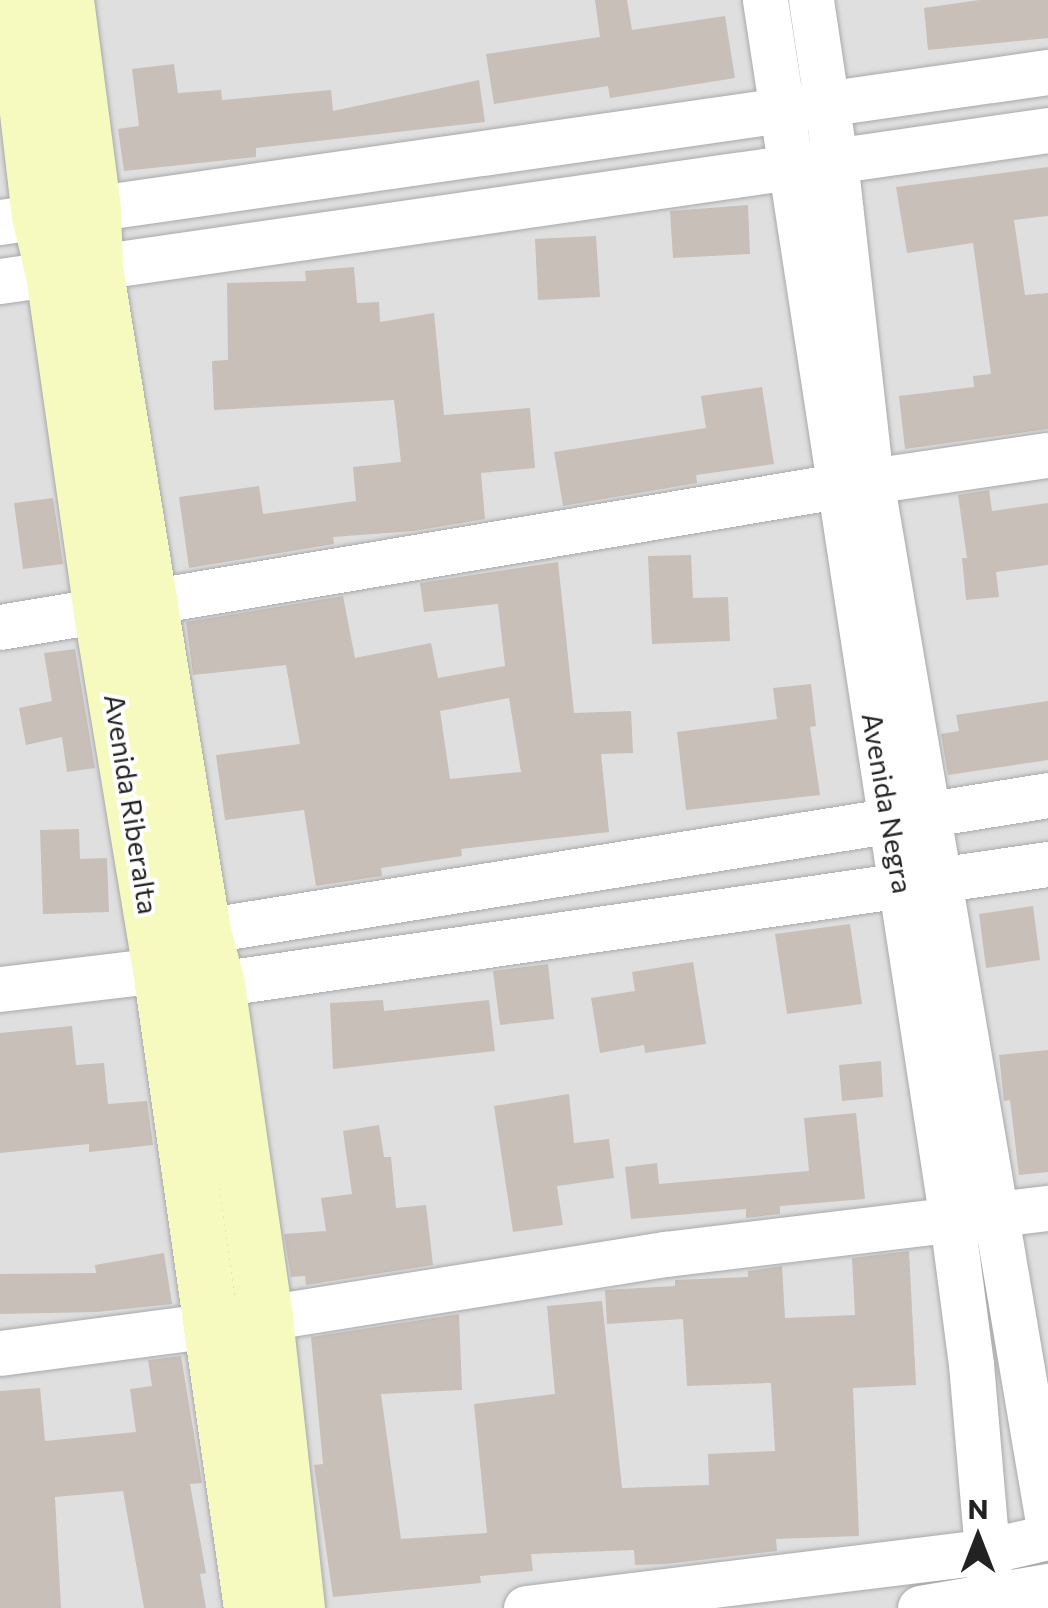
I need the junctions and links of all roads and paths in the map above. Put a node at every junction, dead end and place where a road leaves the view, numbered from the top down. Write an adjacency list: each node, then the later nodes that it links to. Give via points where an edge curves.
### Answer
1 (14, 0): 11 (street, Avenida Riberalta)
2 (66, 0): 10 (street, Avenida Riberalta)
3 (765, 0): 6 (street, Avenida Negra)
4 (810, 0): 6 (street, Avenida Negra)
5 (1048, 72): 6 (street)
6 (805, 106): 8 (street, Avenida Negra); 9 (street, Avenida Negra); 10 (street)
7 (1048, 130): 8 (street)
8 (834, 160): 9 (street); 14 (street, Avenida Negra)
9 (790, 167): 12 (street); 14 (street, Avenida Negra)
10 (93, 209): 11 (street); 12 (street, Avenida Riberalta)
11 (20, 219): 12 (street, Avenida Riberalta)
12 (49, 274): 15 (street, Avenida Riberalta)
13 (1048, 455): 14 (street)
14 (854, 483): 15 (street); 18 (street, Avenida Negra)
15 (125, 608): 16 (street); 21 (street, Avenida Riberalta); 22 (street, Avenida Riberalta)
16 (0, 628)
17 (1048, 795): 18 (street)
18 (909, 816): 20 (street, Avenida Negra); 21 (street)
19 (1048, 864): 20 (street)
20 (920, 884): 23 (street); 26 (street, Avenida Negra); 27 (street, Avenida Negra)
21 (203, 931): 22 (street); 23 (street, Avenida Riberalta)
22 (160, 970): 23 (street); 24 (street); 29 (street, Avenida Riberalta)
23 (217, 984): 28 (street, Avenida Riberalta)
24 (0, 989)
25 (1048, 1208): 26 (street)
26 (1000, 1216): 27 (street); 31 (street, Avenida Negra)
27 (952, 1220): 28 (street, via 666,1254); 33 (street, Avenida Negra)
28 (265, 1318): 29 (street); 37 (street, Avenida Riberalta)
29 (212, 1322): 30 (street); 36 (street, Avenida Riberalta)
30 (0, 1353)
31 (1048, 1522)
32 (1048, 1536): 33 (street)
33 (987, 1551): 35 (street, Avenida Negra); 38 (street)
34 (1048, 1586): 35 (street)
35 (992, 1603): 39 (street)
36 (251, 1608)
37 (297, 1608)
38 (526, 1608)
39 (920, 1608)

